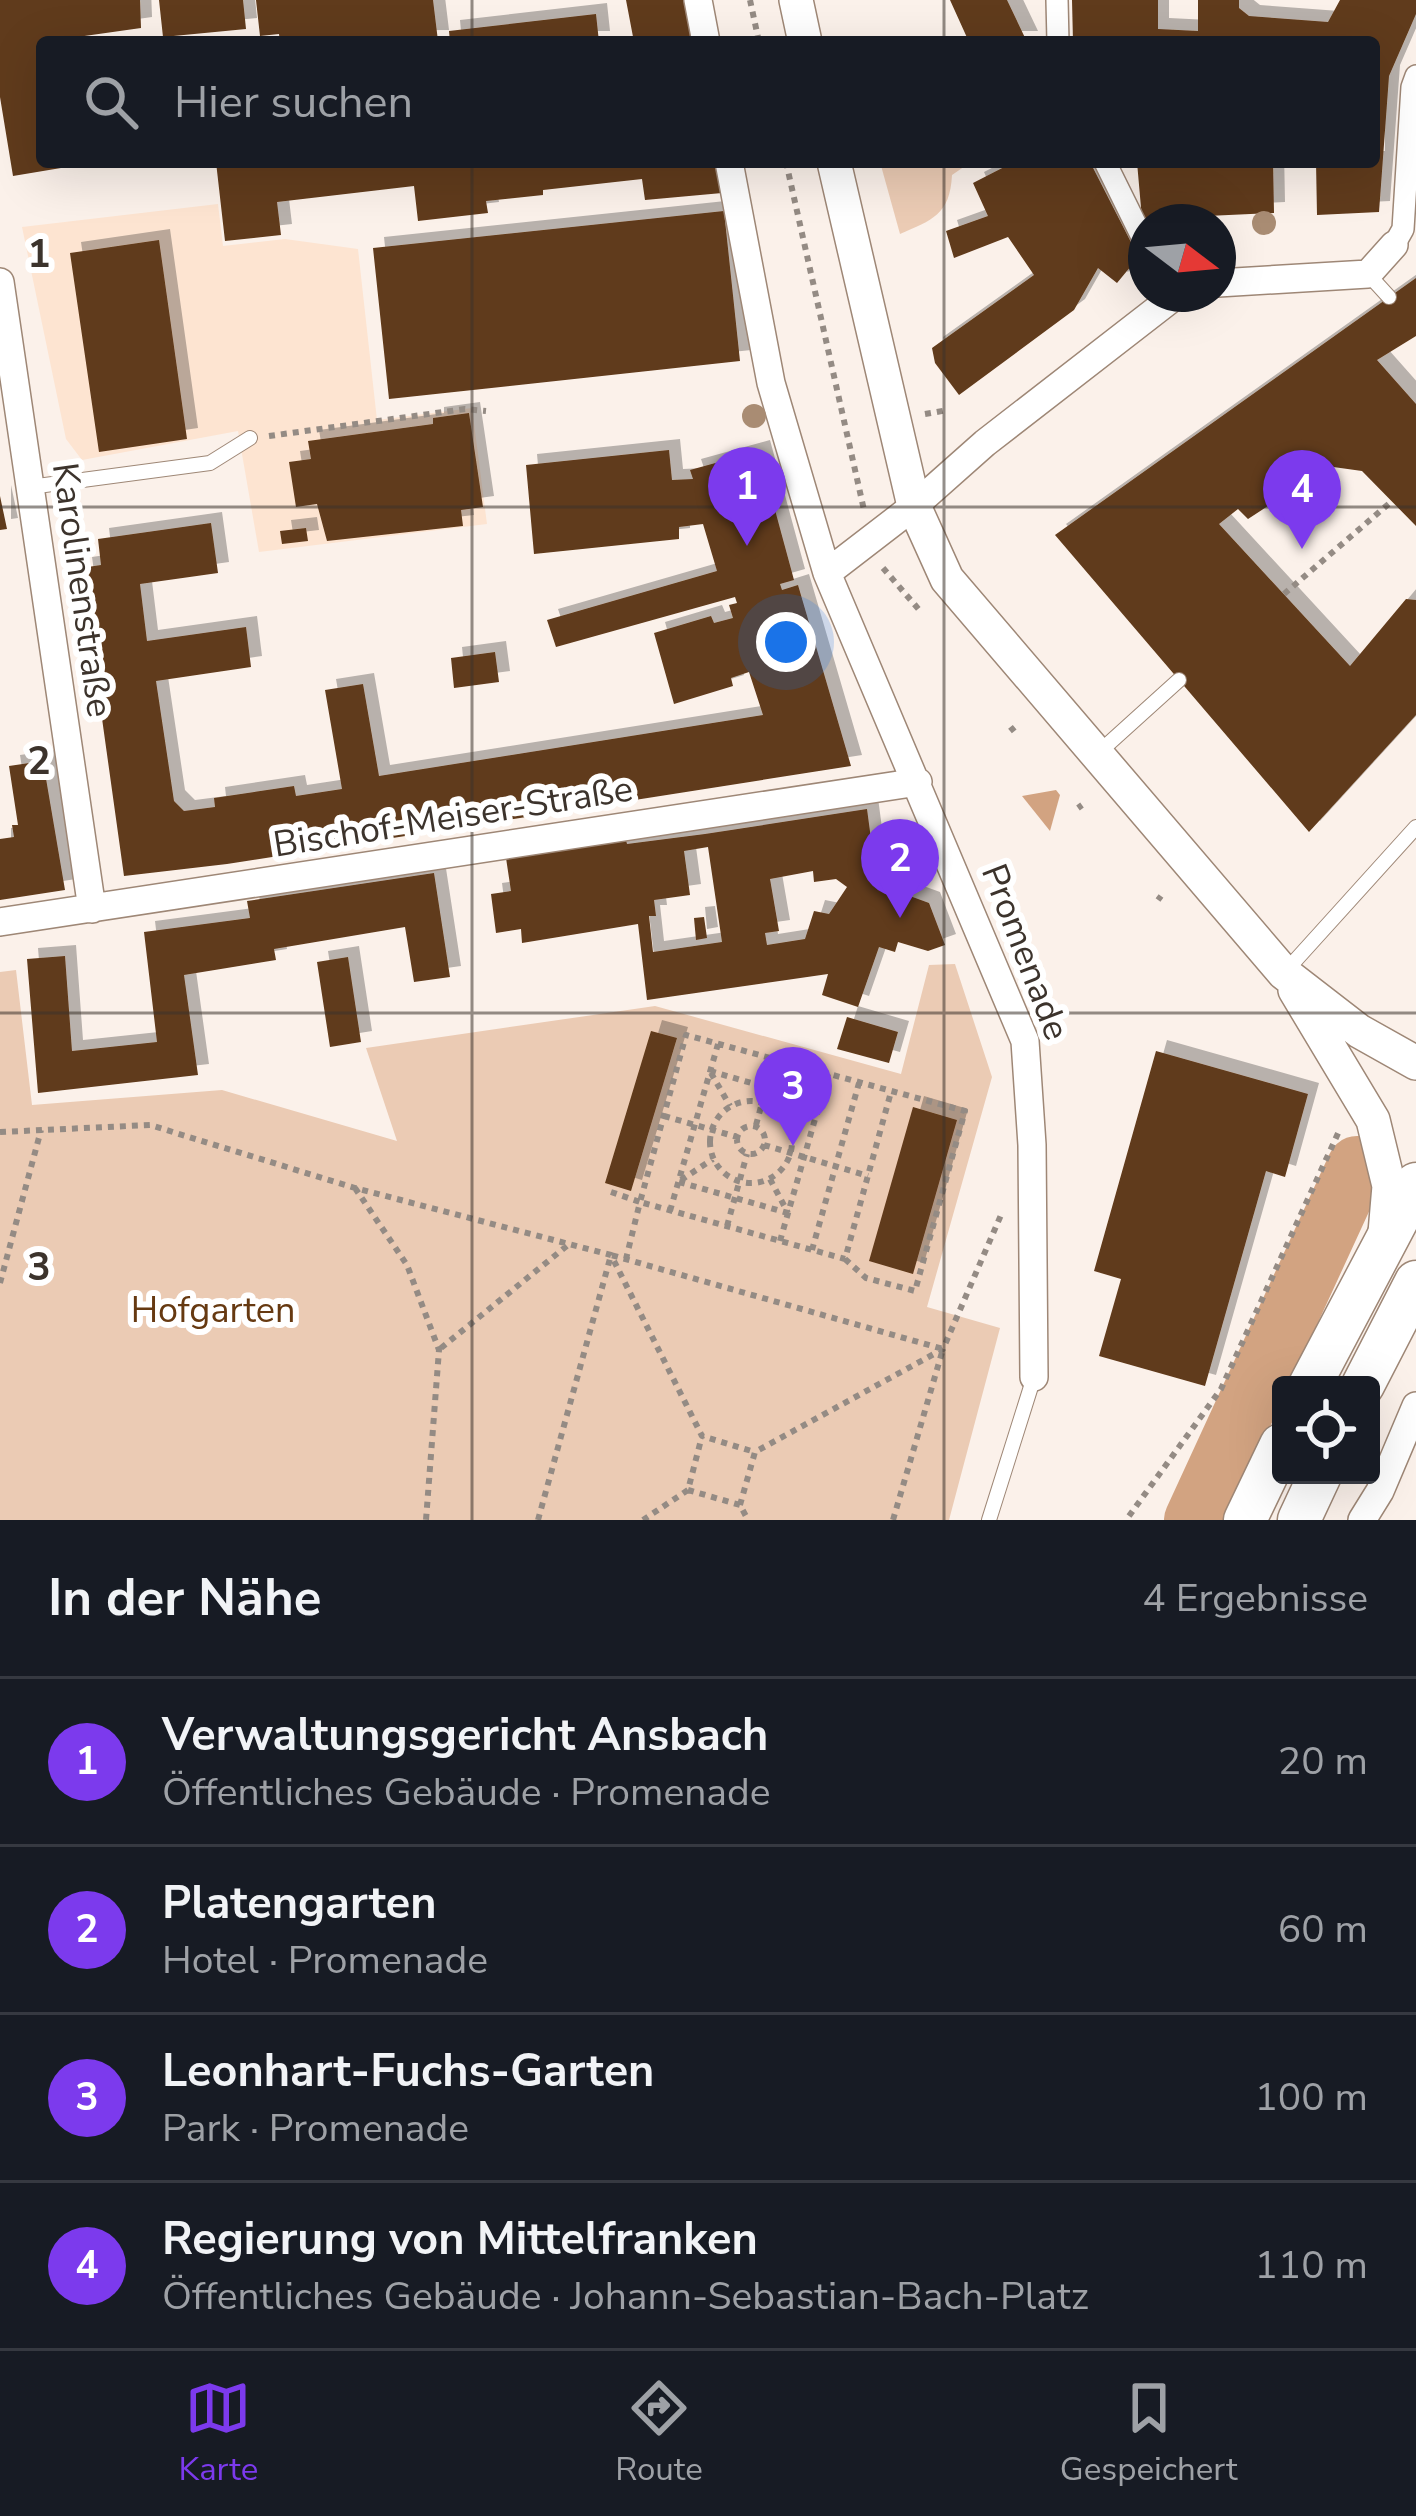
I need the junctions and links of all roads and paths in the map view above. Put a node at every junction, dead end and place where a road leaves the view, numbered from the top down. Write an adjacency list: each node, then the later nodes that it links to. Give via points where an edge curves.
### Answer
1 (698, 0): 5 (street)
2 (750, 0): 6 (path)
3 (796, 0): 7 (street)
4 (1057, 0): 8 (street)
5 (705, 36)
6 (759, 36)
7 (805, 36)
8 (1058, 36)
9 (1416, 76): 15 (street, via 1403,229)
10 (730, 168): 28 (street, Promenade, via 771,383)
11 (787, 168): 27 (path)
12 (835, 168): 26 (street)
13 (1108, 168): 14 (street)
14 (1128, 209)
15 (1394, 244): 16 (street)
16 (1368, 274): 18 (street); 19 (lane)
17 (0, 282): 22 (street, Karolinenstraße)
18 (1236, 282)
19 (1389, 296)
20 (1154, 312): 26 (street)
21 (486, 411): 23 (path)
22 (11, 429): 24 (street, Karolinenstraße)
23 (250, 438): 24 (lane, via 210,464)
24 (30, 487): 35 (street, Karolinenstraße)
25 (1392, 501): 29 (path)
26 (914, 506): 27 (street); 32 (street, via 947,579)
27 (870, 537): 28 (street); 30 (path, via 887,577)
28 (827, 573): 33 (street, Promenade)
29 (1284, 594)
30 (922, 612)
31 (1179, 680): 32 (lane)
32 (1096, 755): 37 (street)
33 (918, 782): 35 (street, Bischof-Meiser-Straße); 90 (street, Promenade, via 1025,1041)
34 (1416, 827): 37 (lane)
35 (92, 909): 36 (street, Bischof-Meiser-Straße)
36 (0, 922)
37 (1284, 973): 40 (street); 78 (street, via 1373,1120 1389,1186)
38 (718, 1044): 39 (path); 41 (path); 49 (path, via 686,1035)
39 (774, 1059): 42 (path); 44 (path)
40 (1416, 1064)
41 (710, 1071): 44 (path); 48 (path); 52 (path)
42 (828, 1074): 43 (path); 47 (path)
43 (859, 1083): 45 (path); 63 (path)
44 (766, 1088): 46 (path); 47 (path)
45 (891, 1092): 64 (path); 83 (path, via 965,1112 915,1291 866,1278)
46 (762, 1103): 48 (path); 51 (path); 53 (path)
47 (820, 1103): 51 (path); 61 (path)
48 (730, 1106): 55 (path)
49 (664, 1116): 52 (path); 72 (path)
50 (1344, 1120): 98 (path, via 1221,1389)
51 (787, 1122): 59 (path)
52 (696, 1125): 55 (path); 67 (path)
53 (755, 1127): 57 (path); 58 (path)
54 (40, 1130): 56 (path); 69 (path, via 150,1125); 85 (path)
55 (712, 1130): 57 (path); 62 (path)
56 (0, 1132)
57 (737, 1137): 60 (path)
58 (764, 1145): 59 (path); 60 (path)
59 (790, 1153): 61 (path); 65 (path)
60 (747, 1154): 66 (path)
61 (804, 1157): 63 (path); 75 (path)
62 (712, 1159): 66 (path); 67 (path)
63 (836, 1167): 64 (path); 80 (path)
64 (868, 1176): 83 (path)
65 (770, 1179): 66 (path); 75 (path)
66 (740, 1180): 71 (path)
67 (679, 1182): 71 (path); 74 (path)
68 (1416, 1184): 78 (main road)
69 (355, 1188): 79 (path); 87 (path, via 407,1265)
70 (611, 1192): 72 (path)
71 (735, 1198): 75 (path); 76 (path)
72 (640, 1202): 74 (path); 82 (path)
73 (1004, 1209): 86 (path)
74 (670, 1211): 76 (path)
75 (788, 1213): 77 (path)
76 (727, 1226): 77 (path)
77 (779, 1241): 80 (path)
78 (1384, 1243): 88 (main road)
79 (568, 1245): 81 (path); 87 (path)
80 (812, 1250): 83 (path)
81 (611, 1255): 82 (path); 92 (path); 100 (path)
82 (626, 1258): 86 (path)
83 (845, 1259)
84 (1416, 1282): 89 (main road)
85 (0, 1283)
86 (944, 1348): 93 (path); 103 (path)
87 (439, 1349): 99 (path)
88 (1315, 1376)
89 (1368, 1376)
90 (1034, 1377): 104 (lane, Promenade)
91 (1416, 1406): 107 (street)
92 (702, 1436): 93 (path); 96 (path)
93 (755, 1452): 97 (path)
94 (1272, 1464): 105 (main road)
95 (1316, 1484): 106 (main road)
96 (688, 1490): 97 (path); 101 (path)
97 (740, 1505): 102 (path)
98 (1129, 1516)
99 (426, 1520)
100 (538, 1520)
101 (643, 1520)
102 (748, 1520)
103 (893, 1520)
104 (989, 1520)
105 (1245, 1520)
106 (1299, 1520)
107 (1362, 1520)

